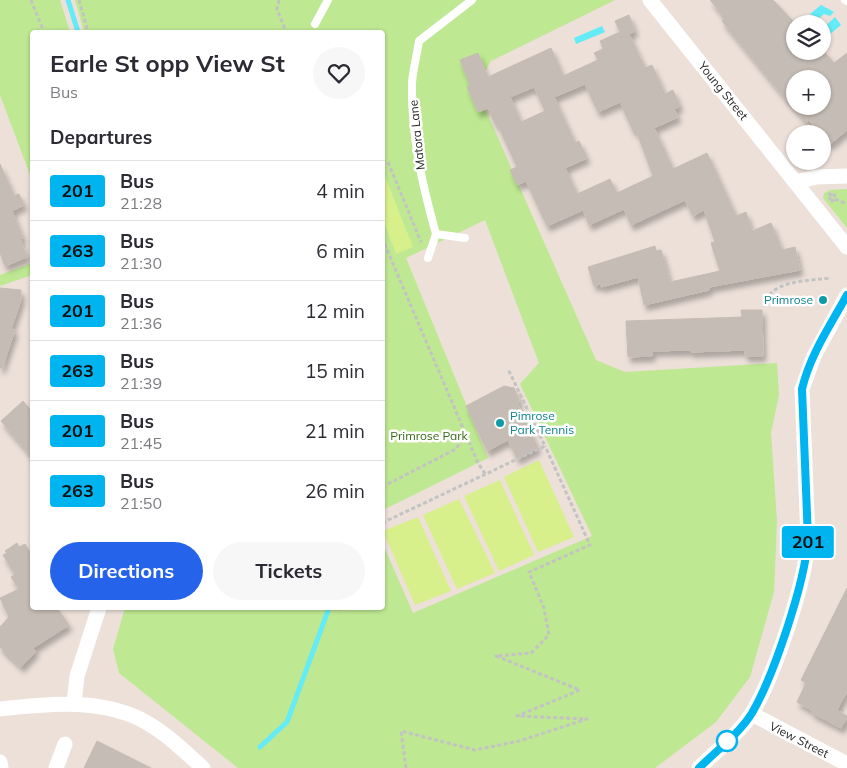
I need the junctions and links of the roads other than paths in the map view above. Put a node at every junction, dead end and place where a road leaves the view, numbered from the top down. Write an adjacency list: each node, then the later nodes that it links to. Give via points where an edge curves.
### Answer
1 (328, 0): 4 (lane)
2 (472, 0): 7 (lane, Matora Lane, via 419,41 414,73 413,127 422,182)
3 (650, 0): 6 (street, Young Street)
4 (315, 24)
5 (847, 176): 6 (street, via 816,177)
6 (796, 182): 9 (street, Young Street)
7 (436, 234): 8 (lane); 10 (lane)
8 (465, 238)
9 (847, 247)
10 (428, 258)
11 (847, 295): 15 (street, via 807,369 802,389 808,539 805,564 780,646)
12 (97, 610): 13 (street, via 78,676)
13 (74, 704): 14 (street); 21 (street, via 104,708 138,718 167,736)
14 (0, 710)
15 (752, 714): 18 (street, View Street); 22 (street)
16 (65, 744): 20 (street)
17 (0, 762): 19 (street)
18 (847, 764)
19 (1, 768)
20 (56, 768)
21 (203, 768)
22 (699, 768)

